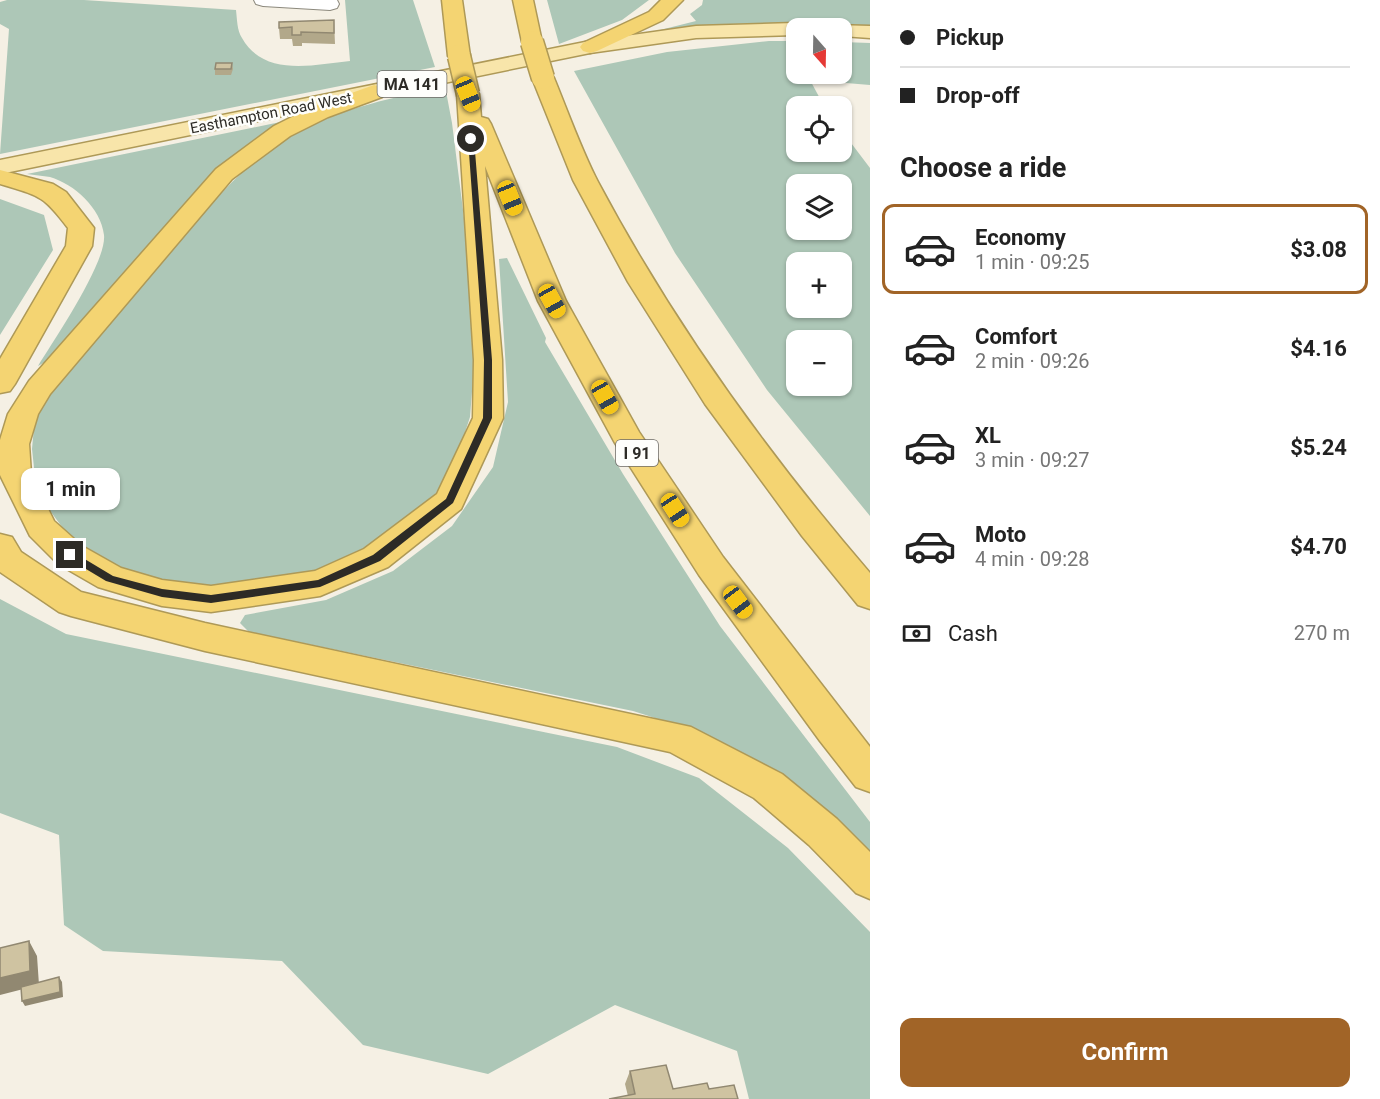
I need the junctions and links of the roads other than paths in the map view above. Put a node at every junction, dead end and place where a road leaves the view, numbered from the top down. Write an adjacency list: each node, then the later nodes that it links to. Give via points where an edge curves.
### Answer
1 (262, 0): 5 (street)
2 (452, 0): 11 (highway, I 91, bridge, via 455,38)
3 (523, 0): 16 (highway, bridge, via 543,78 585,180 640,282 715,397 813,528)
4 (673, 0): 9 (highway, via 656,16)
5 (330, 4)
6 (786, 29): 9 (main road, Easthampton Road West / MA 141, via 696,32)
7 (852, 31): 8 (main road)
8 (870, 32)
9 (590, 46): 10 (main road, Easthampton Road West / MA 141)
10 (374, 92): 11 (highway, via 282,131 224,174 34,397 23,414 14,444 15,474 41,528 70,555 110,578 162,593 211,599 320,584 376,558 450,501 488,418 488,360); 12 (main road, Easthampton Road West / MA 141)
11 (468, 94): 17 (highway, I 91, via 552,301 626,436 711,566)
12 (0, 167)
13 (0, 177): 14 (highway, via 44,189 57,197 81,228 79,246)
14 (0, 384)
15 (0, 546): 18 (highway, via 9,561 71,603 205,638 678,738 768,786 824,832)
16 (870, 596)
17 (870, 776)
18 (870, 880)

